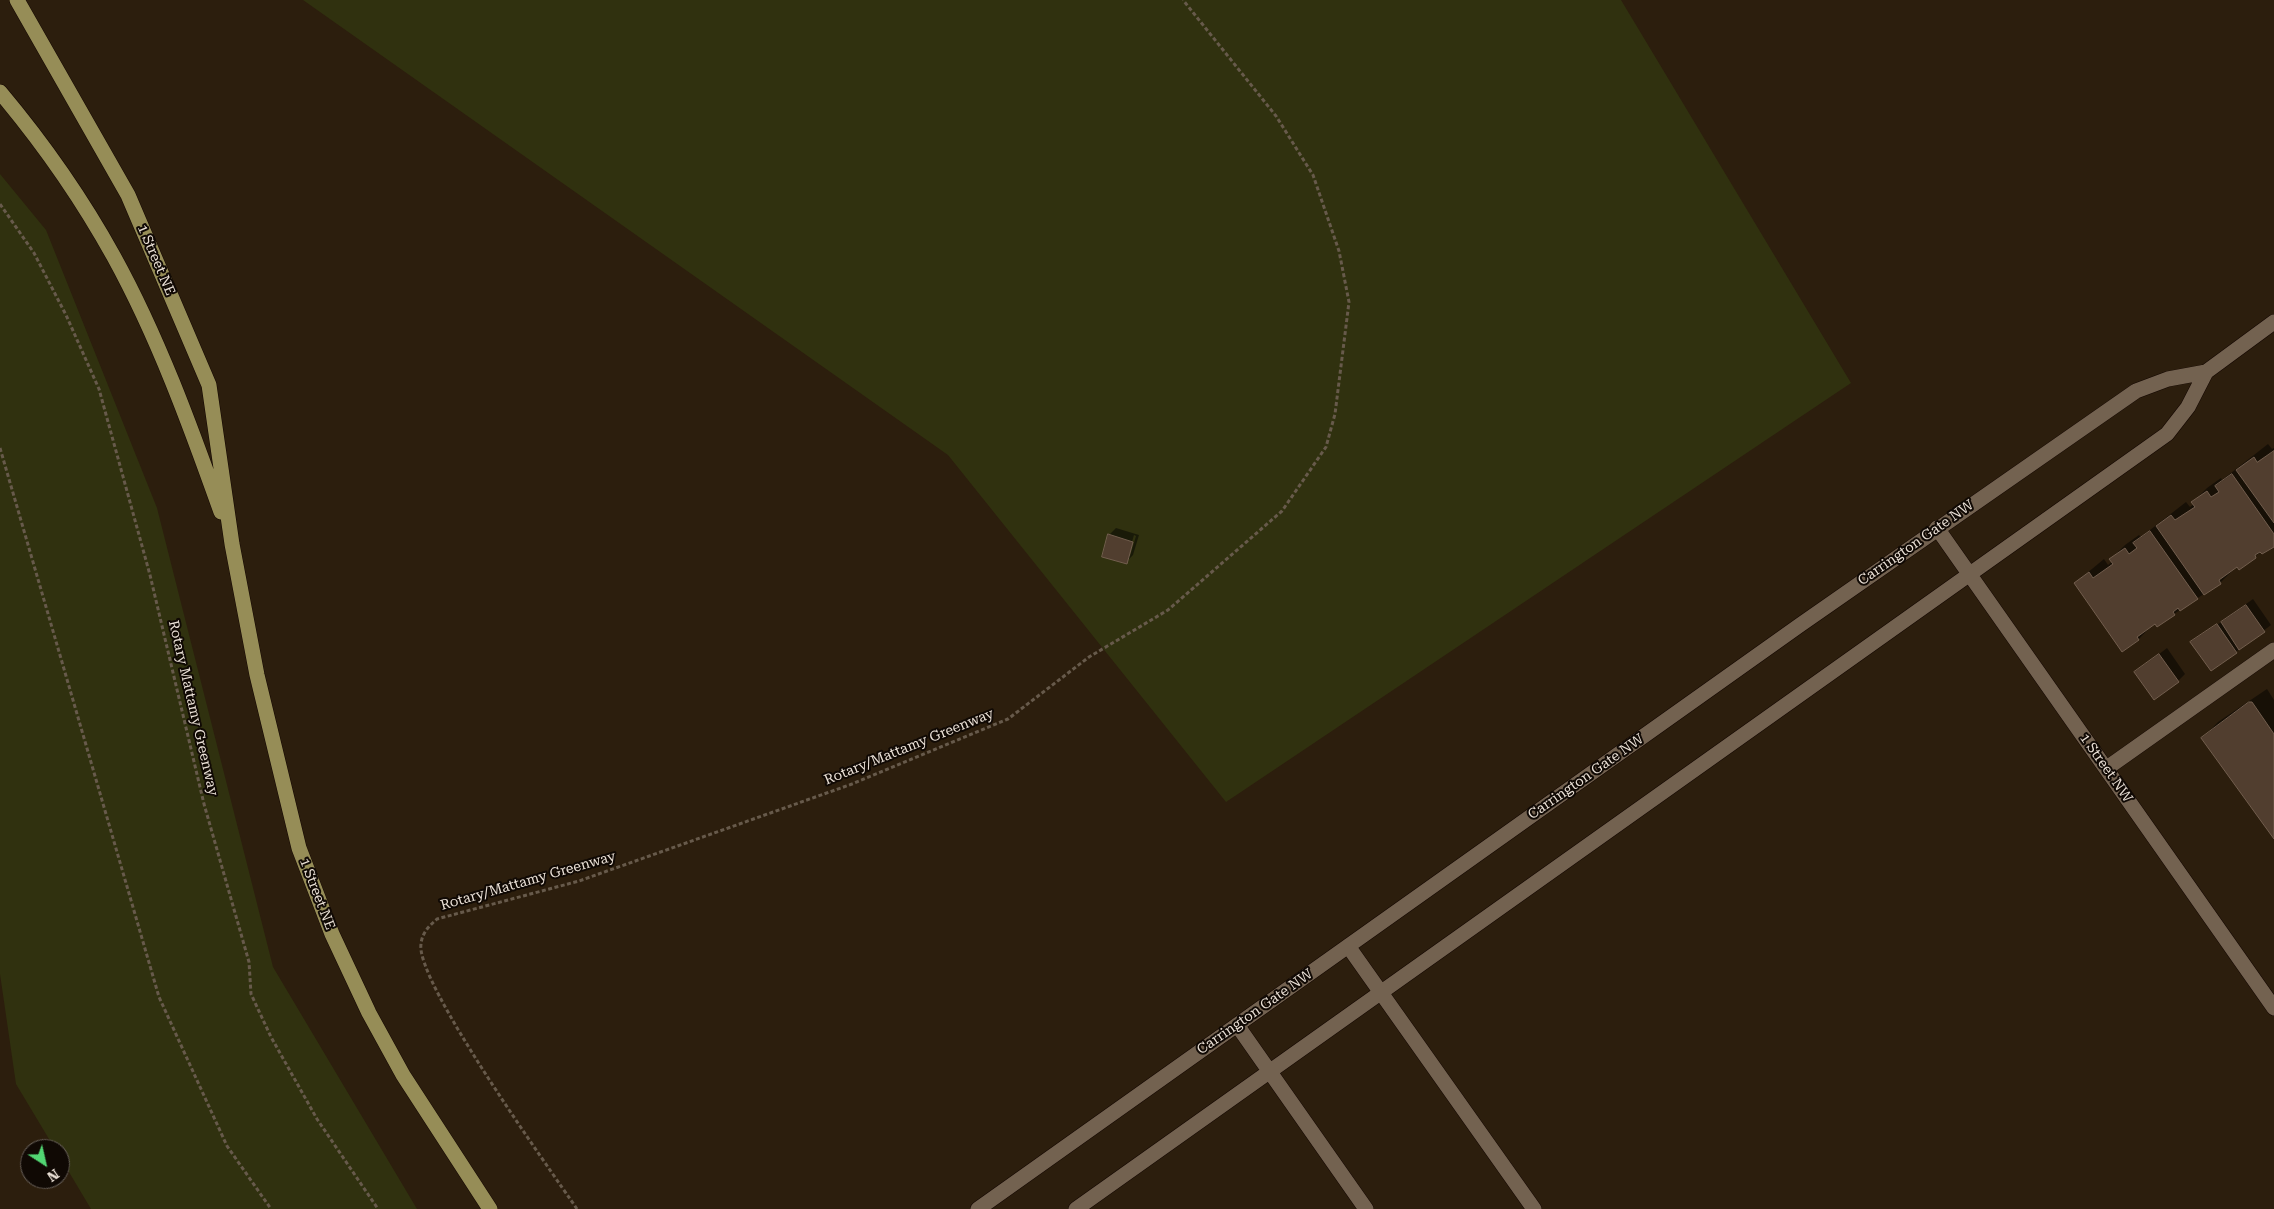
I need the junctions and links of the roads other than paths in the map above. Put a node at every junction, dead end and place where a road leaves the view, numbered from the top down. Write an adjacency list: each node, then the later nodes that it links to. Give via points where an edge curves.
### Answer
1 (17, 0): 6 (main road, 1 Street NE, via 128,195 209,385)
2 (0, 92): 6 (main road, 1 Street NE, via 69,184 114,257 188,418)
3 (2274, 322): 4 (street, Carrington Gate NW)
4 (2206, 372): 5 (street, Carrington Gate NW, via 2168,379 2136,391); 7 (street, Carrington Gate NW, via 2188,407 2167,434)
5 (1937, 528): 7 (street, 1 Street NW); 10 (street, Carrington Gate NW)
6 (232, 544): 15 (main road, 1 Street NE, via 282,782 299,848 332,934 403,1075)
7 (1970, 572): 9 (street, 1 Street NW); 11 (street, Carrington Gate NW)
8 (2274, 650): 9 (street)
9 (2107, 768): 12 (street, 1 Street NW)
10 (1348, 946): 11 (street); 13 (street, Carrington Gate NW)
11 (1381, 992): 14 (street, Carrington Gate NW); 19 (street)
12 (2274, 1008)
13 (1236, 1025): 14 (street); 16 (street, Carrington Gate NW)
14 (1269, 1071): 17 (street, Carrington Gate NW); 18 (street)
15 (490, 1209)
16 (978, 1209)
17 (1076, 1209)
18 (1366, 1209)
19 (1534, 1209)

